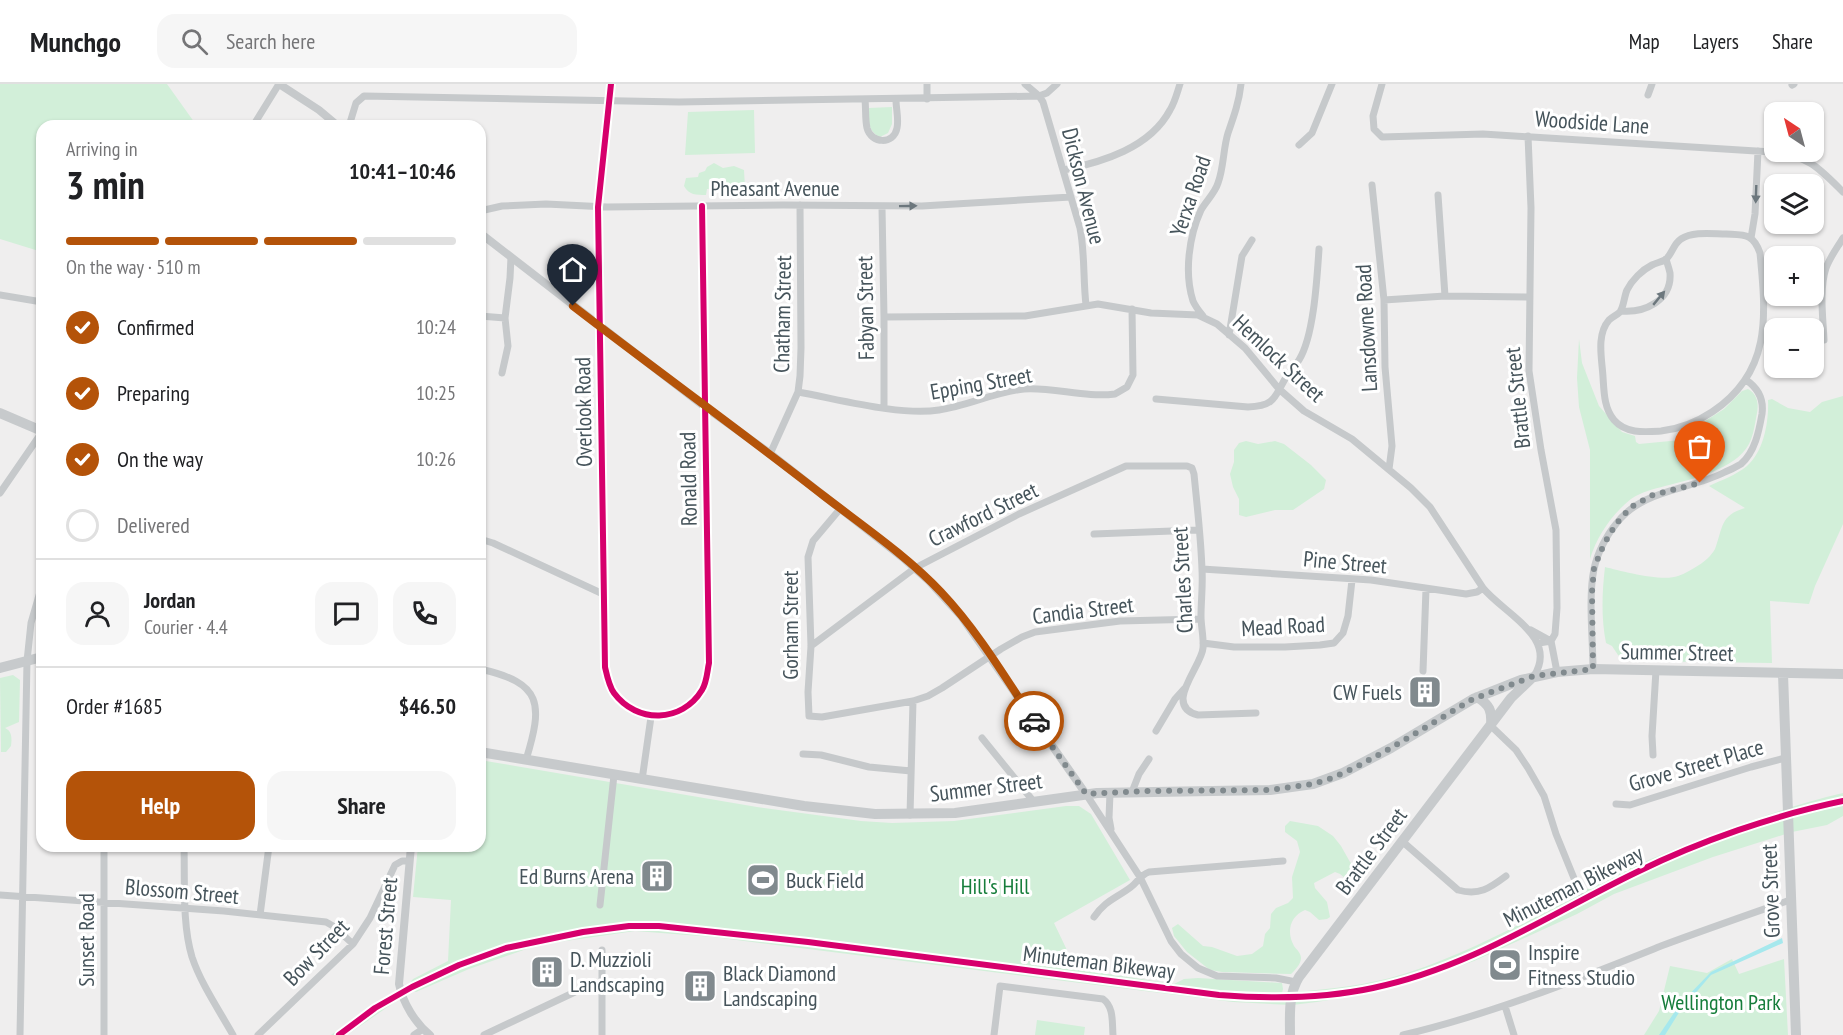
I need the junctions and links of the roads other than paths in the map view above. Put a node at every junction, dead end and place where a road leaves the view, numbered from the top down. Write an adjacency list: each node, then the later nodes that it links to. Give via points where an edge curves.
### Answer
1 (279, 84): 17 (street); 18 (street)
2 (612, 84): 14 (street, Overlook Road)
3 (927, 84): 13 (street)
4 (1025, 84): 12 (street, Dickson Avenue)
5 (1057, 84): 12 (street)
6 (1180, 84): 23 (street, via 1165,119 1141,142 1107,159)
7 (1241, 84): 51 (street, Yerxa Road, via 1218,186 1202,208 1191,245 1191,289)
8 (1332, 84): 21 (street, via 1312,133)
9 (1382, 84): 20 (street, Woodside Lane, via 1373,116 1374,129 1382,137)
10 (1652, 84): 11 (street)
11 (1648, 95)
12 (1039, 96): 13 (street); 23 (street, Dickson Avenue)
13 (927, 99): 16 (street)
14 (610, 100): 15 (street); 19 (street, via 364,96); 30 (street, Overlook Road)
15 (865, 100): 16 (street); 16 (street, via 869,134 883,141 897,130)
16 (896, 100)
17 (257, 120)
18 (331, 120)
19 (351, 120)
20 (1528, 136): 22 (street, Woodside Lane); 42 (street, Brattle Street)
21 (1299, 145)
22 (1758, 151): 25 (street, Woodside Lane, via 1803,158); 34 (street, one-way to 34)
23 (1064, 170): 27 (street, Dickson Avenue)
24 (1372, 184): 43 (street, Lansdowne Road)
25 (1843, 192)
26 (1438, 195): 41 (street)
27 (1071, 197): 31 (street, Pheasant Avenue, one-way to 27); 45 (street, Dickson Avenue, via 1082,242)
28 (801, 205): 29 (street, Pheasant Avenue); 31 (street, Pheasant Avenue); 58 (street, Chatham Street)
29 (702, 206): 30 (street, Pheasant Avenue); 60 (street, Ronald Road)
30 (598, 207): 32 (street, Pheasant Avenue, via 546,204); 53 (street, Overlook Road)
31 (882, 207): 49 (street, Fabyan Street)
32 (486, 210)
33 (486, 238): 38 (street)
34 (1751, 238): 39 (street, via 1695,235 1674,245); 56 (street, via 1760,253 1764,321 1761,342)
35 (1843, 238): 52 (street, via 1825,273)
36 (1252, 240): 54 (street, via 1242,256)
37 (1319, 249): 57 (street, via 1317,287 1307,339 1300,359)
38 (511, 257): 50 (street); 53 (street)
39 (1666, 259): 47 (street, via 1633,280); 47 (street, one-way to 39, via 1641,311 1662,298 1670,273)
40 (0, 295): 44 (street)
41 (1445, 296): 42 (street); 43 (street)
42 (1530, 297): 82 (street, Brattle Street, via 1529,371 1556,530 1557,608)
43 (1384, 300): 67 (street, Lansdowne Road, via 1392,446)
44 (36, 301)
45 (1086, 304): 46 (street, Hemlock Street); 49 (street, Hemlock Street, via 1025,316)
46 (1132, 309): 51 (street, Hemlock Street); 61 (street, Epping Street, via 1133,375 1119,393 1022,390 939,410)
47 (1621, 311): 56 (street, via 1604,327 1601,338 1607,409 1623,428 1652,431 1686,425 1721,406)
48 (486, 316): 50 (street)
49 (884, 317): 61 (street, Fabyan Street)
50 (505, 318): 55 (street, via 508,346)
51 (1204, 318): 54 (street, Hemlock Street)
52 (1824, 318)
53 (600, 326): 60 (street); 78 (street, Overlook Road)
54 (1229, 335): 57 (street, Hemlock Street)
55 (502, 373)
56 (1746, 380): 90 (street, via 1760,393 1762,411 1758,435 1740,464 1700,483 1653,495 1631,507 1604,544 1594,568)
57 (1280, 389): 59 (street, via 1273,401 1262,406); 67 (street, Hemlock Street, via 1304,411 1352,439)
58 (798, 392): 61 (street, Epping Street); 65 (street, Chatham Street)
59 (1156, 399)
60 (705, 407): 65 (street); 103 (street, Ronald Road, via 707,676 699,694 683,708)
61 (884, 408)
62 (0, 414): 63 (main road)
63 (36, 429)
64 (36, 440): 68 (street)
65 (770, 454): 69 (street)
66 (1191, 467): 70 (street, Charles Street); 73 (street, Crawford Street, via 1121,468 1019,514)
67 (1389, 469): 76 (street, Hemlock Street, via 1430,507)
68 (0, 493)
69 (840, 508): 73 (street); 85 (street, Gorham Street, via 813,541 808,557)
70 (1198, 530): 71 (street); 74 (street, Charles Street)
71 (1094, 534)
72 (486, 541): 78 (street)
73 (915, 568): 85 (street, Crawford Street); 86 (street, via 950,603)
74 (1202, 568): 75 (street, Pine Street); 80 (street, Charles Street)
75 (1352, 580): 77 (street, Pine Street); 83 (street, Mead Road, via 1348,616 1343,633 1334,643 1245,647)
76 (1483, 588): 77 (street, Pine Street, via 1466,594); 81 (street, Hemlock Street)
77 (1426, 589): 93 (street)
78 (603, 594): 103 (street, Overlook Road, via 608,681 620,700)
79 (36, 608): 88 (street)
80 (1201, 619): 83 (street, Charles Street); 86 (street, Candia Street, via 1120,621 1045,630 1022,637)
81 (1527, 628): 82 (street, Hemlock Street); 84 (street, Hemlock Street)
82 (1551, 641): 84 (street); 94 (street)
83 (1203, 643): 98 (street, Charles Street, via 1203,652)
84 (1539, 643): 97 (street, via 1540,662)
85 (811, 646): 102 (street, Gorham Street)
86 (990, 656): 100 (street, Candia Street, via 935,693); 118 (street)
87 (36, 659): 88 (main road)
88 (27, 661): 89 (main road); 134 (street)
89 (0, 668)
90 (1593, 669): 91 (main road, Summer Street); 94 (main road, Summer Street)
91 (1656, 670): 95 (main road, Summer Street); 109 (street)
92 (486, 671): 112 (street, via 515,679 535,700 536,724)
93 (1423, 671)
94 (1557, 672): 97 (main road, Summer Street)
95 (1783, 674): 96 (main road, Summer Street); 110 (main road, Grove Street)
96 (1843, 674)
97 (1534, 676): 99 (main road, Summer Street); 104 (main road, Brattle Street, via 1511,698)
98 (1185, 687): 101 (street, via 1185,705 1193,713); 105 (street, Charles Street)
99 (1478, 697): 104 (main road, via 1490,710); 116 (main road, Summer Street, via 1356,767 1313,784 1270,790)
100 (914, 701): 102 (street, Candia Street); 113 (street)
101 (1256, 713)
102 (809, 716)
103 (651, 717): 115 (street)
104 (1491, 726): 123 (main road, Brattle Street); 132 (street, via 1516,750 1544,796)
105 (1156, 731)
106 (982, 738): 119 (street)
107 (486, 753): 112 (main road, Summer Street)
108 (803, 754): 113 (street)
109 (1653, 755)
110 (1785, 758): 120 (street, Grove Street Place, via 1630,805); 135 (main road, Grove Street)
111 (1149, 759): 116 (street)
112 (526, 760): 114 (main road, Summer Street)
113 (911, 771): 121 (street)
114 (614, 775): 115 (main road, Summer Street); 137 (street)
115 (642, 780): 121 (main road, Summer Street, via 836,810)
116 (1132, 792): 117 (main road, Summer Street)
117 (1110, 793): 118 (main road, Summer Street); 122 (street, via 1108,818)
118 (1086, 794): 119 (main road, Summer Street); 122 (street)
119 (1034, 802): 121 (main road, Summer Street, via 955,813)
120 (1616, 804)
121 (910, 814)
122 (1112, 834): 131 (street)
123 (1403, 842): 130 (street, via 1458,890 1479,891); 143 (main road, Brattle Street)
124 (104, 852): 136 (street, Sunset Road)
125 (184, 852): 138 (street)
126 (268, 852): 139 (street)
127 (410, 852): 128 (street, Forest Street)
128 (409, 861): 141 (street, Bow Street, via 395,865); 146 (street, Forest Street, via 399,984 411,1012)
129 (1283, 861): 131 (street, via 1152,871)
130 (1506, 876)
131 (1140, 877): 140 (street, via 1102,905); 143 (street, via 1171,941 1198,968 1221,977)
132 (1580, 893)
133 (0, 895): 134 (street, Blossom Street)
134 (23, 897): 136 (street, Blossom Street); 147 (street)
135 (1790, 900): 145 (street); 159 (main road, Grove Street)
136 (104, 903): 138 (street, Blossom Street); 148 (street, Sunset Road)
137 (600, 905)
138 (186, 909): 139 (street, Blossom Street); 149 (street, via 192,957)
139 (260, 915): 141 (street, Blossom Street, via 326,922)
140 (1094, 917)
141 (353, 944): 150 (street, Bow Street)
142 (602, 950): 144 (street)
143 (1296, 982): 156 (main road, Brattle Street, via 1290,1003)
144 (601, 987): 152 (street, via 575,992); 153 (street)
145 (1505, 1006): 157 (street); 158 (street)
146 (427, 1032): 151 (street)
147 (20, 1035)
148 (104, 1035)
149 (233, 1035)
150 (258, 1035)
151 (414, 1035)
152 (484, 1035)
153 (602, 1035)
154 (994, 1035): 155 (street, via 1000,986 1103,999 1111,1008)
155 (1113, 1035)
156 (1290, 1035)
157 (1403, 1035)
158 (1515, 1035)
159 (1796, 1035)

